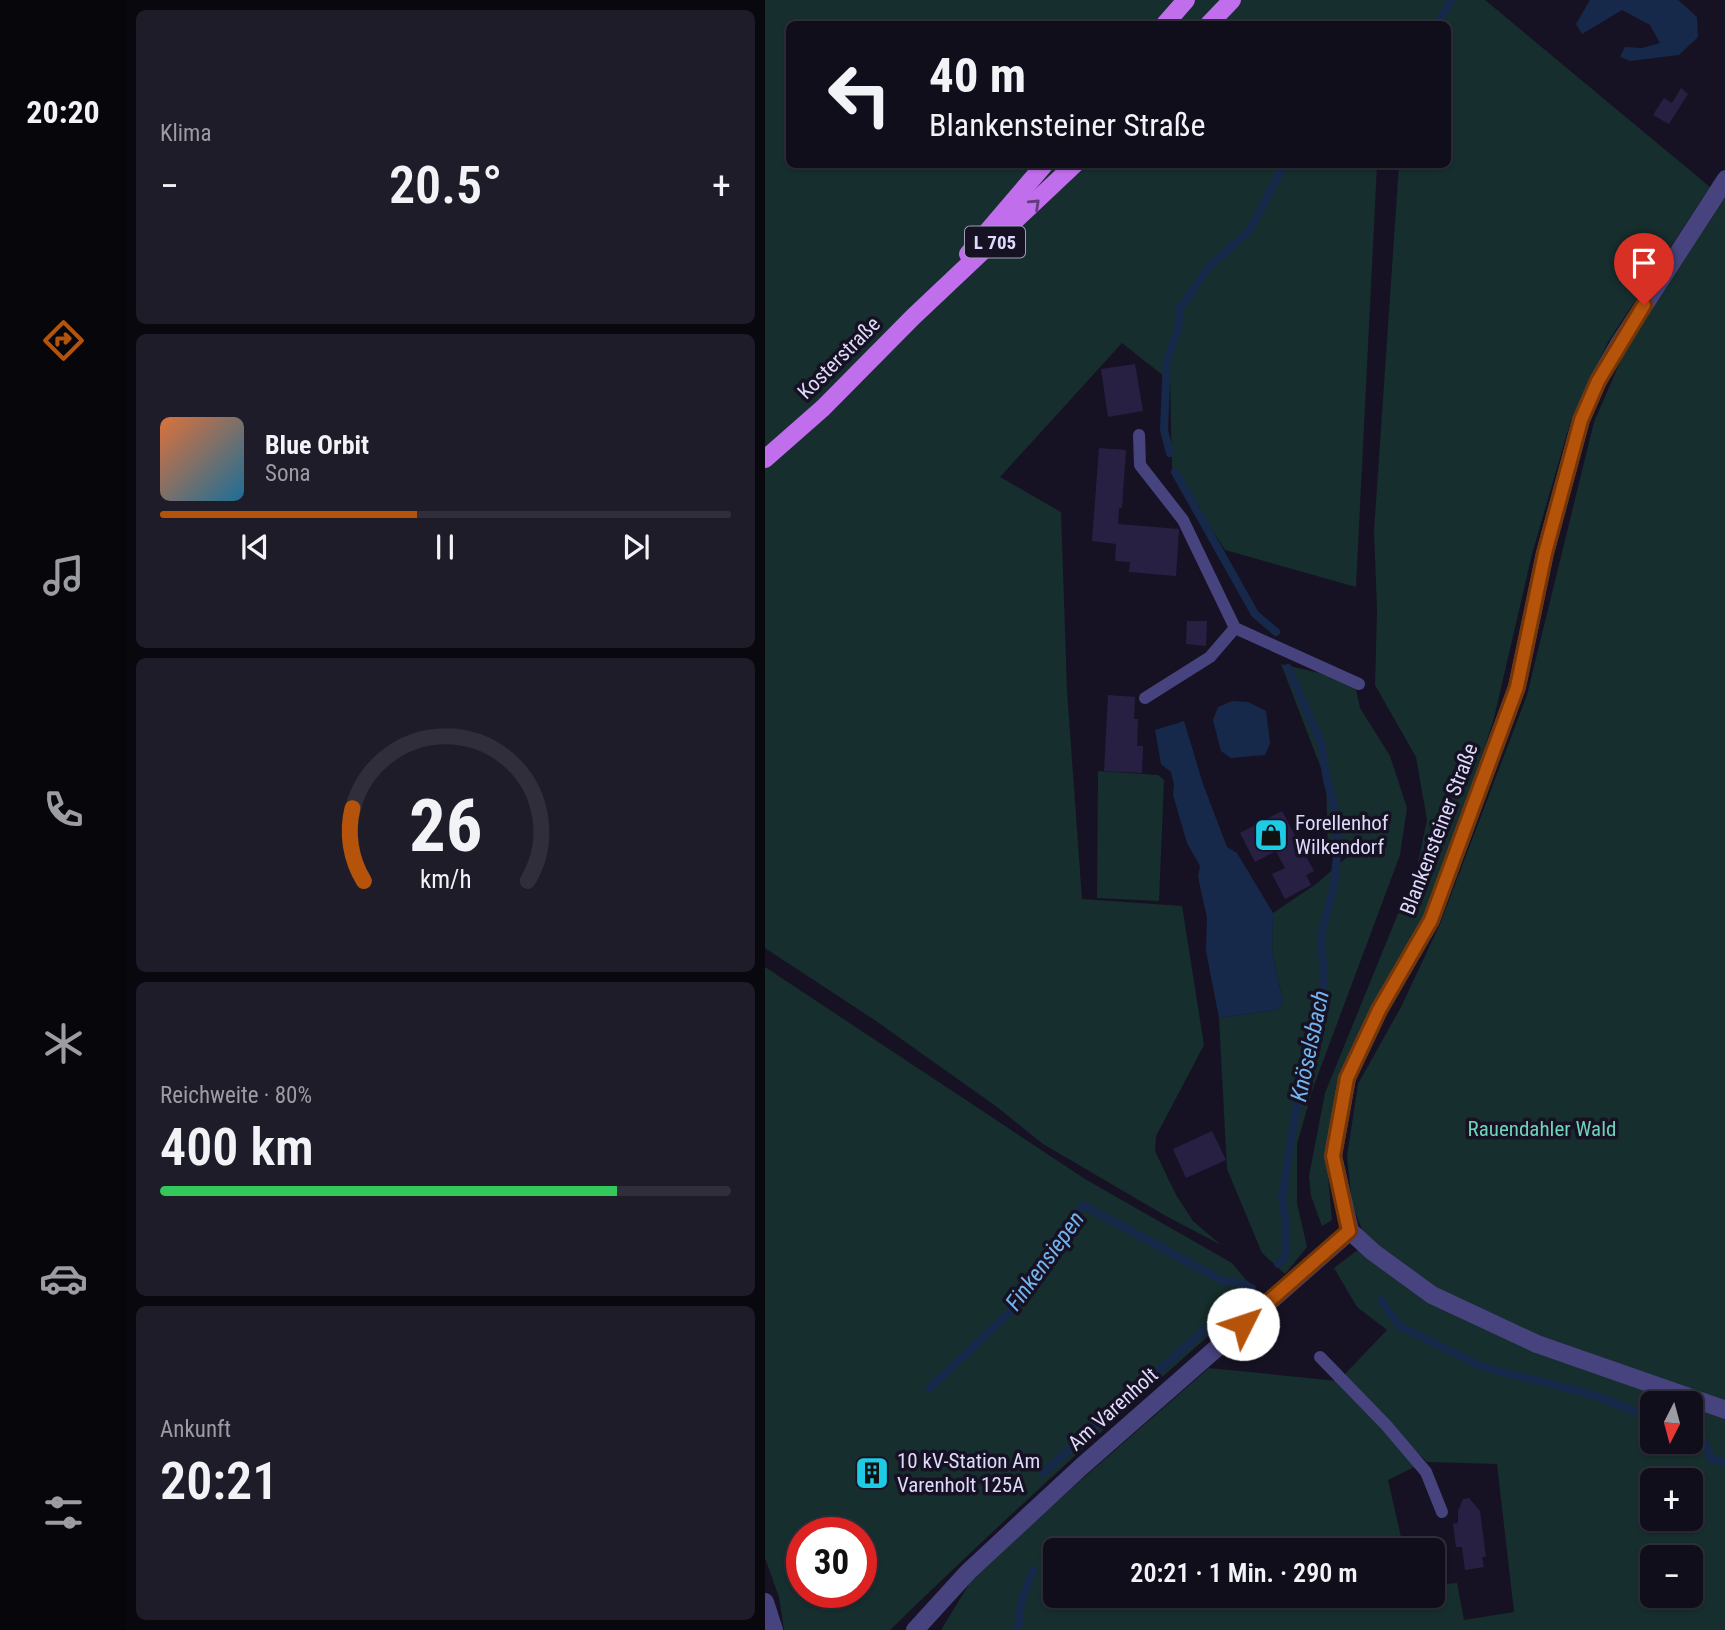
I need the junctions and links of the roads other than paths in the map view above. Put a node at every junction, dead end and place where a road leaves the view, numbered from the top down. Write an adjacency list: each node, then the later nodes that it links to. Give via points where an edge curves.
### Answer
1 (1186, 0): 3 (main road)
2 (1232, 0): 4 (main road)
3 (1168, 21)
4 (1212, 21)
5 (1041, 168): 8 (main road, Kosterstraße / L 705)
6 (1071, 168): 8 (main road, Kosterstraße / L 705, one-way to 6)
7 (1725, 179): 14 (street, Blankensteiner Straße, via 1619,344 1581,420 1545,553 1517,687 1431,920 1379,1010 1347,1078 1333,1156)
8 (913, 317): 10 (main road, Kosterstraße / L 705)
9 (1139, 435): 11 (lane, via 1140,465 1183,520)
10 (765, 459)
11 (1235, 628): 12 (lane); 13 (lane, via 1210,657)
12 (1359, 684)
13 (1145, 698)
14 (1349, 1231): 16 (street, via 1432,1295 1537,1344); 20 (street, Am Varenholt, via 1060,1486 968,1572)
15 (1320, 1357): 17 (lane, via 1426,1472)
16 (1725, 1410)
17 (1442, 1512)
18 (765, 1602): 19 (street)
19 (774, 1630)
20 (915, 1630)

